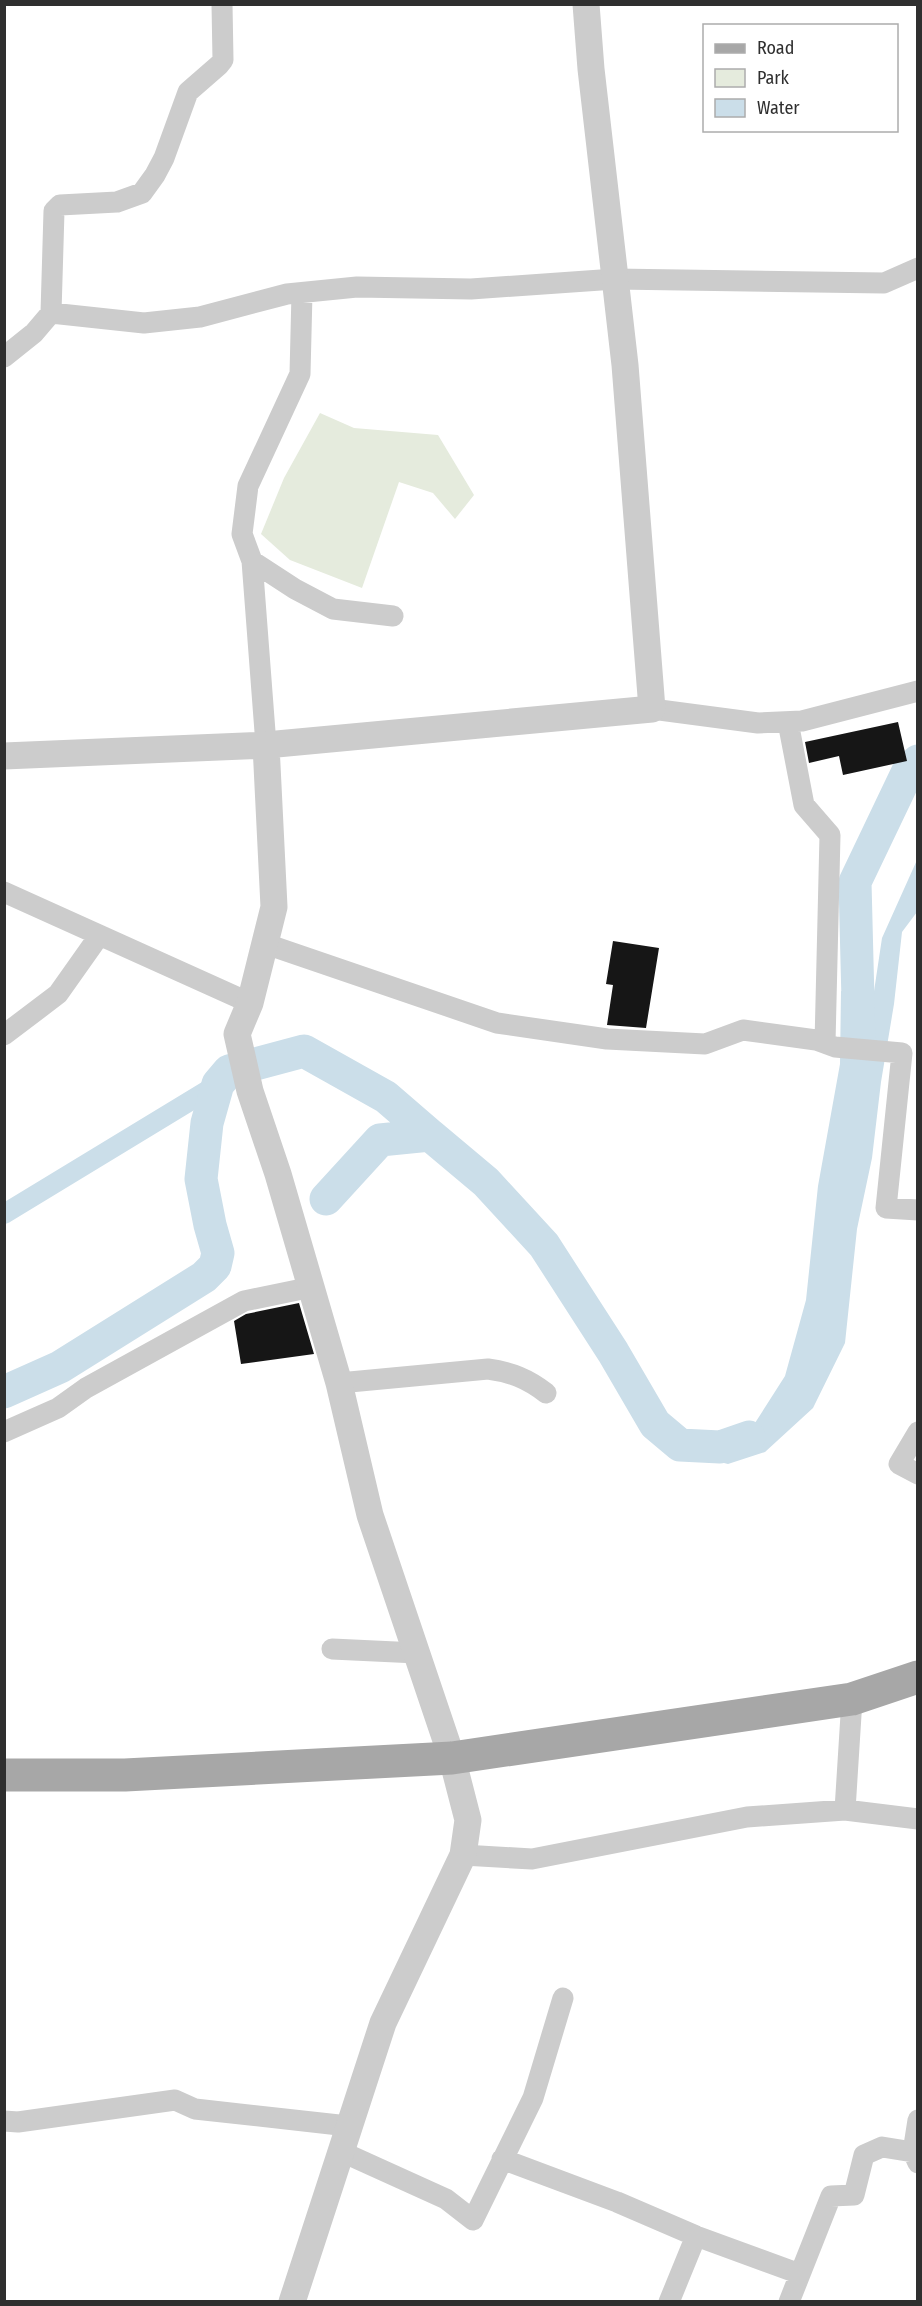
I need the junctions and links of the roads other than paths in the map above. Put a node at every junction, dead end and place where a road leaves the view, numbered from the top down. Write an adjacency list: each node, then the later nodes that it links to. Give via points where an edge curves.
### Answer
1 (222, 4): 6 (street, via 223,60 188,92 164,158 142,193 117,202 56,207)
2 (586, 4): 4 (street)
3 (918, 268): 4 (street, via 884,283)
4 (615, 279): 5 (street, via 471,289 357,287); 11 (street)
5 (302, 292): 6 (street, via 200,317 144,323); 8 (street, via 300,374 248,486 242,534)
6 (51, 313): 7 (street)
7 (4, 357)
8 (252, 561): 9 (street, via 333,609); 13 (street)
9 (393, 616)
10 (918, 692): 12 (street)
11 (652, 709): 12 (street, via 758,723); 13 (street)
12 (788, 722): 20 (street, via 804,805 830,835)
13 (266, 745): 14 (street); 17 (street, via 274,907)
14 (4, 756)
15 (4, 892): 16 (street)
16 (99, 936): 18 (street); 19 (street, via 58,994)
17 (266, 944): 18 (street); 20 (street, via 496,1023 606,1039 705,1044 743,1030)
18 (250, 1003): 22 (street, via 237,1034 250,1091)
19 (4, 1035)
20 (830, 1045): 21 (street, via 902,1053 886,1208)
21 (918, 1210)
22 (312, 1287): 23 (street); 25 (street, via 244,1301 86,1388 58,1408)
23 (339, 1383): 24 (street, via 488,1369 508,1372); 29 (street, via 370,1515)
24 (546, 1393)
25 (4, 1432)
26 (918, 1432): 27 (street, via 899,1464)
27 (918, 1474)
28 (332, 1649): 29 (street)
29 (417, 1653): 32 (street)
30 (918, 1677): 31 (main road)
31 (852, 1699): 32 (main road); 34 (street)
32 (452, 1758): 33 (main road, via 122,1775); 36 (street, via 468,1820)
33 (4, 1775)
34 (845, 1810): 35 (street); 36 (street, via 747,1817 532,1859)
35 (918, 1819)
36 (464, 1855): 40 (street, via 382,2023)
37 (563, 1998): 42 (street, via 533,2098)
38 (918, 2120): 41 (street)
39 (4, 2121): 40 (street, via 175,2100 195,2109)
40 (344, 2139): 42 (street, via 446,2199 473,2220); 45 (street)
41 (915, 2157): 44 (street, via 882,2147 864,2155 854,2194 831,2196)
42 (502, 2159): 43 (street)
43 (696, 2236): 44 (street); 46 (street)
44 (800, 2274): 47 (street)
45 (292, 2301)
46 (669, 2301)
47 (789, 2301)

